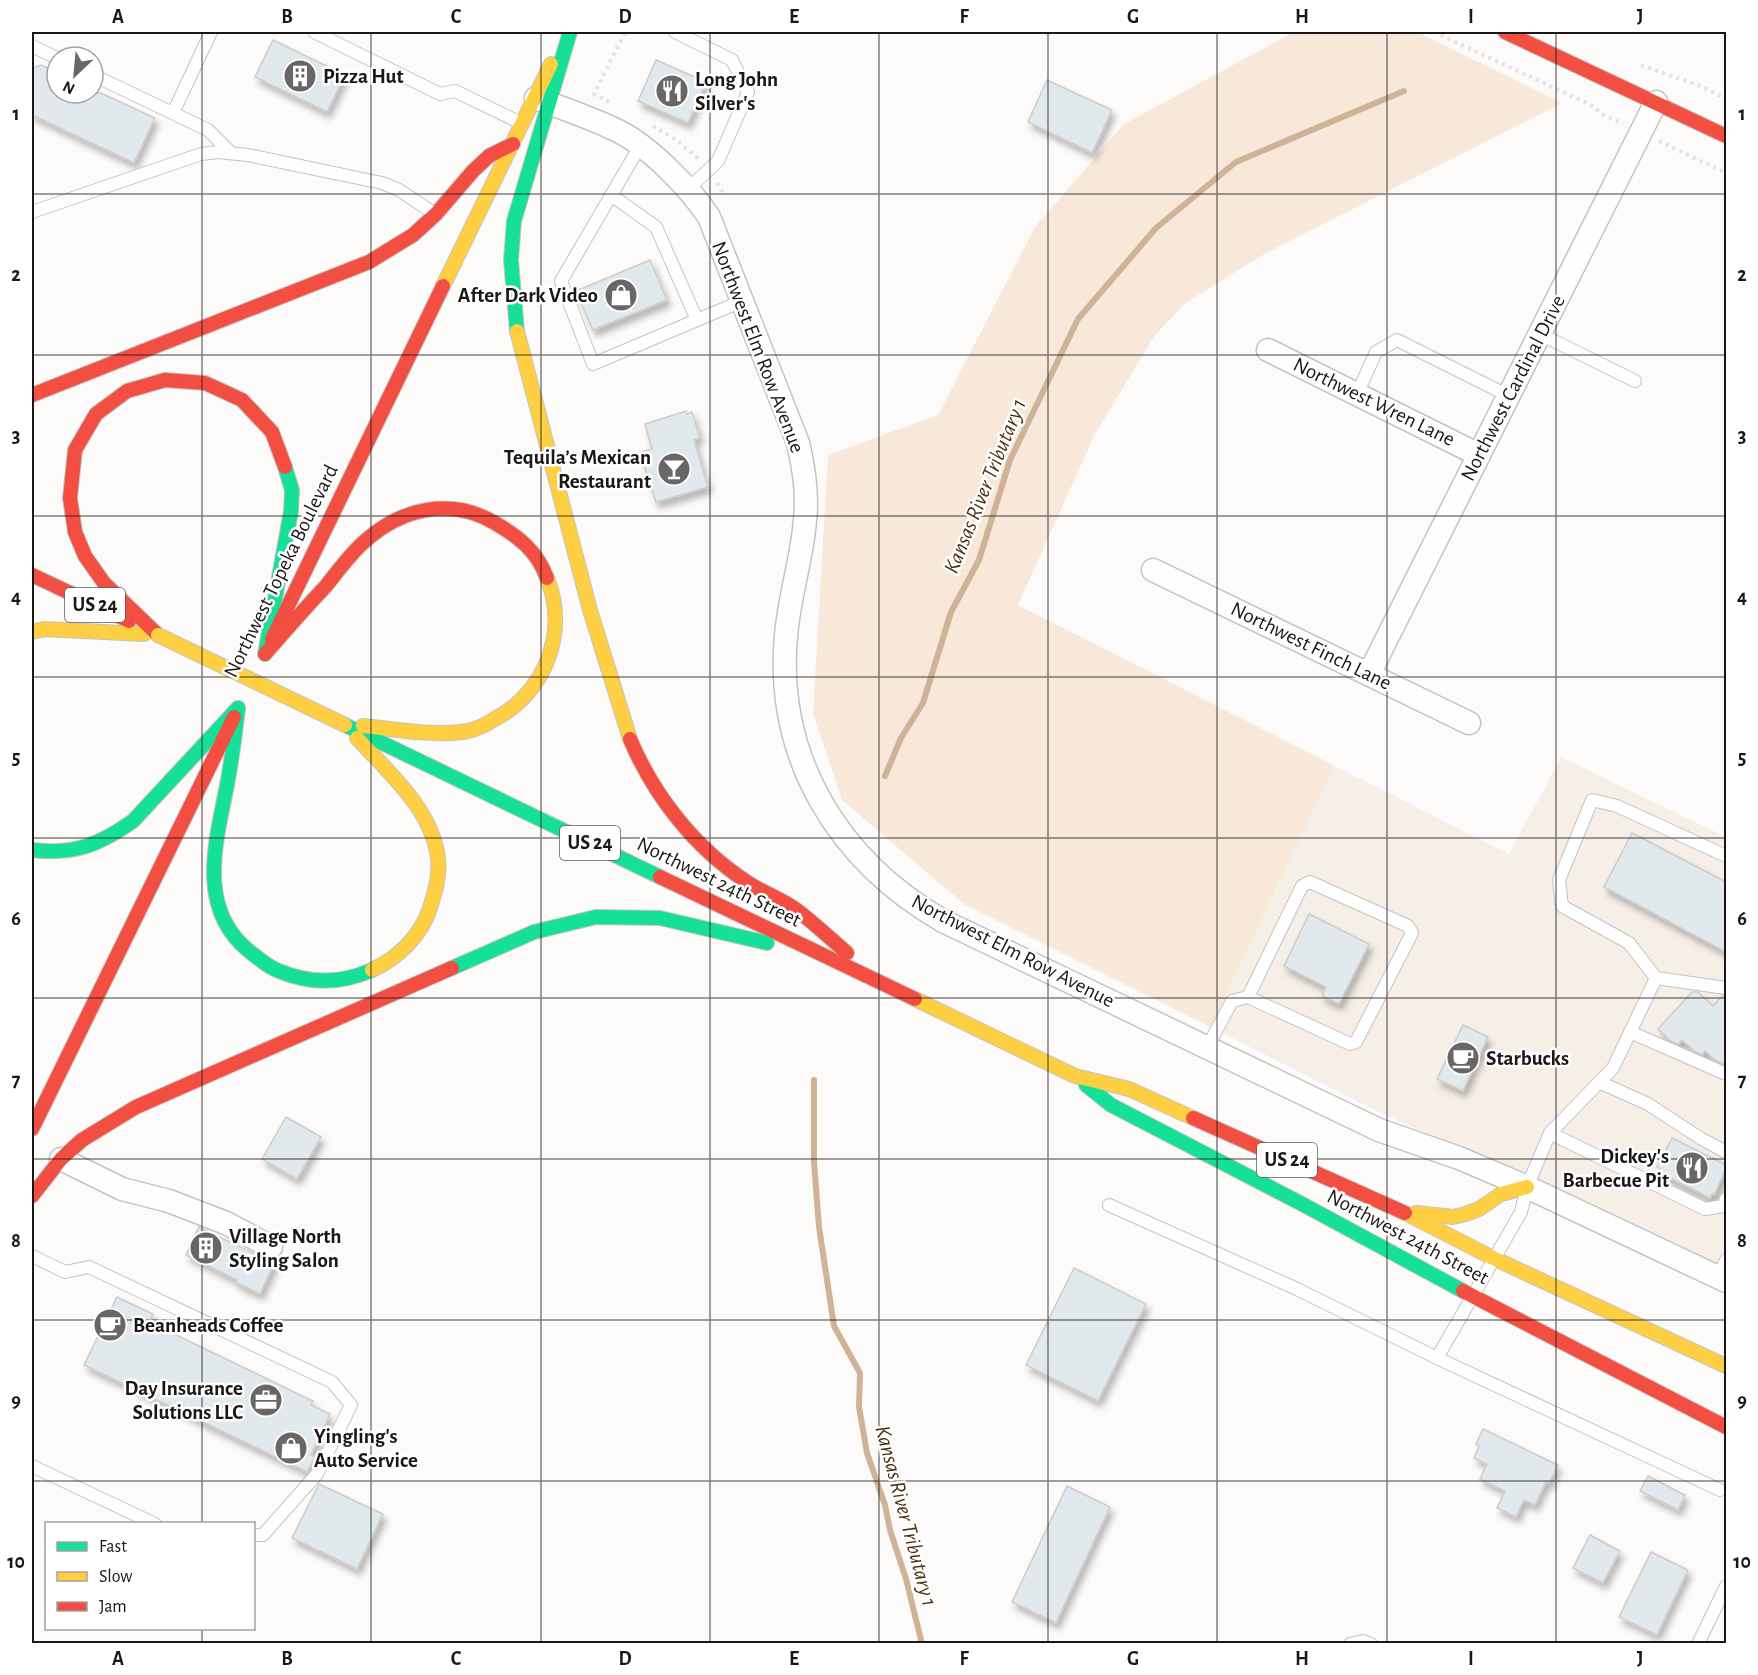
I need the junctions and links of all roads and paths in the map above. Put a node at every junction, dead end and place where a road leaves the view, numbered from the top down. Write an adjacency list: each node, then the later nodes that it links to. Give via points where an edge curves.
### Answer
1 (211, 32): 14 (lane)
2 (314, 32): 16 (lane, via 440,94 455,91)
3 (569, 32): 11 (main road)
4 (625, 32): 13 (path, via 594,94)
5 (675, 32): 22 (lane, via 732,60 748,92 718,161)
6 (1434, 32): 17 (path)
7 (1505, 32): 12 (main road)
8 (1632, 61): 10 (path)
9 (105, 81): 14 (lane)
10 (1726, 99)
11 (542, 100): 16 (main road, Northwest Topeka Boulevard); 20 (street, Northwest Elm Row Avenue, via 620,132); 51 (main road, via 514,221 512,260 517,331 587,600 626,731 653,785 708,852 747,882 797,910)
12 (1656, 102): 17 (street, Northwest Cardinal Drive); 18 (main road)
13 (614, 105)
14 (173, 112): 21 (lane, via 208,130)
15 (645, 122): 22 (path, via 675,138)
16 (522, 124): 19 (main road, Northwest Topeka Boulevard)
17 (1641, 132): 23 (path); 31 (street, Northwest Cardinal Drive)
18 (1726, 136)
19 (513, 144): 28 (main road, via 489,156); 42 (main road, Northwest Topeka Boulevard)
20 (640, 146): 24 (street, Northwest Elm Row Avenue); 26 (lane)
21 (231, 153): 27 (lane, via 201,154); 28 (lane, via 382,183)
22 (708, 170): 24 (lane); 25 (path)
23 (1726, 172)
24 (688, 189): 29 (street, Northwest Elm Row Avenue, via 709,217)
25 (723, 193)
26 (611, 195): 30 (lane, via 656,227); 30 (lane, via 561,281 593,364)
27 (32, 212)
28 (436, 214): 35 (main road, via 413,235 353,269)
29 (742, 301): 30 (lane); 55 (street, Northwest Elm Row Avenue, via 803,462 806,519 787,625 785,673 799,752 826,810 864,861 922,909)
30 (696, 320)
31 (1540, 334): 33 (lane); 36 (street, Northwest Cardinal Drive)
32 (1268, 350): 34 (street, Northwest Wren Lane)
33 (1635, 381)
34 (1357, 394): 36 (lane, via 1376,352 1397,340); 37 (street, Northwest Wren Lane)
35 (32, 395)
36 (1509, 396): 37 (street, Northwest Cardinal Drive)
37 (1479, 455): 43 (street, Northwest Cardinal Drive)
38 (1153, 570): 43 (street, Northwest Finch Lane)
39 (32, 574): 41 (main road, US 24)
40 (32, 632): 41 (main road, via 44,629)
41 (158, 635): 42 (main road, via 103,584 88,562 70,513 72,459 80,437 95,416 126,392 150,382 202,382 238,396 258,413 278,442 290,480 290,518); 46 (main road, US 24, bridge)
42 (260, 663): 44 (main road, Northwest Topeka Boulevard); 46 (main road, via 365,541 418,511 443,508 472,512 499,523 529,546 550,579 558,615 551,654 530,693 503,717 474,730 439,732)
43 (1369, 674): 45 (street, Northwest Finch Lane)
44 (243, 699): 46 (main road, via 212,861 218,906 227,926 255,958 276,972 322,984 373,972 404,950 426,920 437,878 438,856 420,813); 47 (main road, via 134,821 114,836 72,852); 59 (main road, Northwest Topeka Boulevard)
45 (1468, 723)
46 (345, 725): 49 (main road, Northwest 24th Street / US 24)
47 (32, 850)
48 (1726, 856): 50 (lane, via 1617,807 1592,800 1559,880 1562,906 1629,943)
49 (834, 960): 51 (main road, Northwest 24th Street / US 24); 62 (main road, via 660,918 596,917 564,923 534,932 136,1107 82,1140)
50 (1656, 978): 52 (lane); 54 (lane)
51 (883, 983): 57 (main road, Northwest 24th Street / US 24)
52 (1726, 988)
53 (1248, 996): 53 (lane, via 1302,886 1310,882 1408,926 1412,933 1356,1042 1350,1044); 55 (lane, via 1232,1001)
54 (1630, 1032): 56 (lane); 58 (lane, via 1613,1068)
55 (1207, 1048): 63 (street, Northwest Elm Row Avenue, via 1379,1130)
56 (1726, 1074)
57 (1075, 1076): 67 (main road, Northwest 24th Street / US 24, via 1129,1089); 72 (main road, Northwest 24th Street / US 24, via 1111,1106)
58 (1599, 1082): 60 (lane); 61 (lane, via 1648,1104)
59 (32, 1129)
60 (1550, 1133): 63 (lane); 65 (lane, via 1705,1209 1723,1206)
61 (1726, 1152)
62 (61, 1159): 64 (main road); 68 (street, via 122,1189 169,1201 226,1223)
63 (1527, 1187): 67 (main road, via 1501,1194 1479,1209 1453,1217); 70 (lane, via 1521,1212); 71 (street, Northwest Elm Row Avenue)
64 (32, 1196)
65 (1726, 1199)
66 (1108, 1205): 73 (lane, via 1298,1289)
67 (1402, 1211): 70 (main road, Northwest 24th Street / US 24)
68 (272, 1247)
69 (32, 1256): 79 (lane, via 65,1272 89,1267 332,1382 345,1397 351,1405 317,1474 263,1535)
70 (1493, 1258): 72 (lane); 74 (main road, Northwest 24th Street / US 24)
71 (1724, 1272)
72 (1472, 1296): 73 (lane); 75 (main road, Northwest 24th Street / US 24)
73 (1437, 1358): 77 (lane)
74 (1726, 1366)
75 (1725, 1428)
76 (32, 1466): 78 (lane)
77 (1720, 1490)
78 (151, 1522)
79 (255, 1535)
80 (1726, 1586): 83 (lane)
81 (1350, 1644): 82 (lane)
82 (1371, 1644)
83 (1698, 1644)

